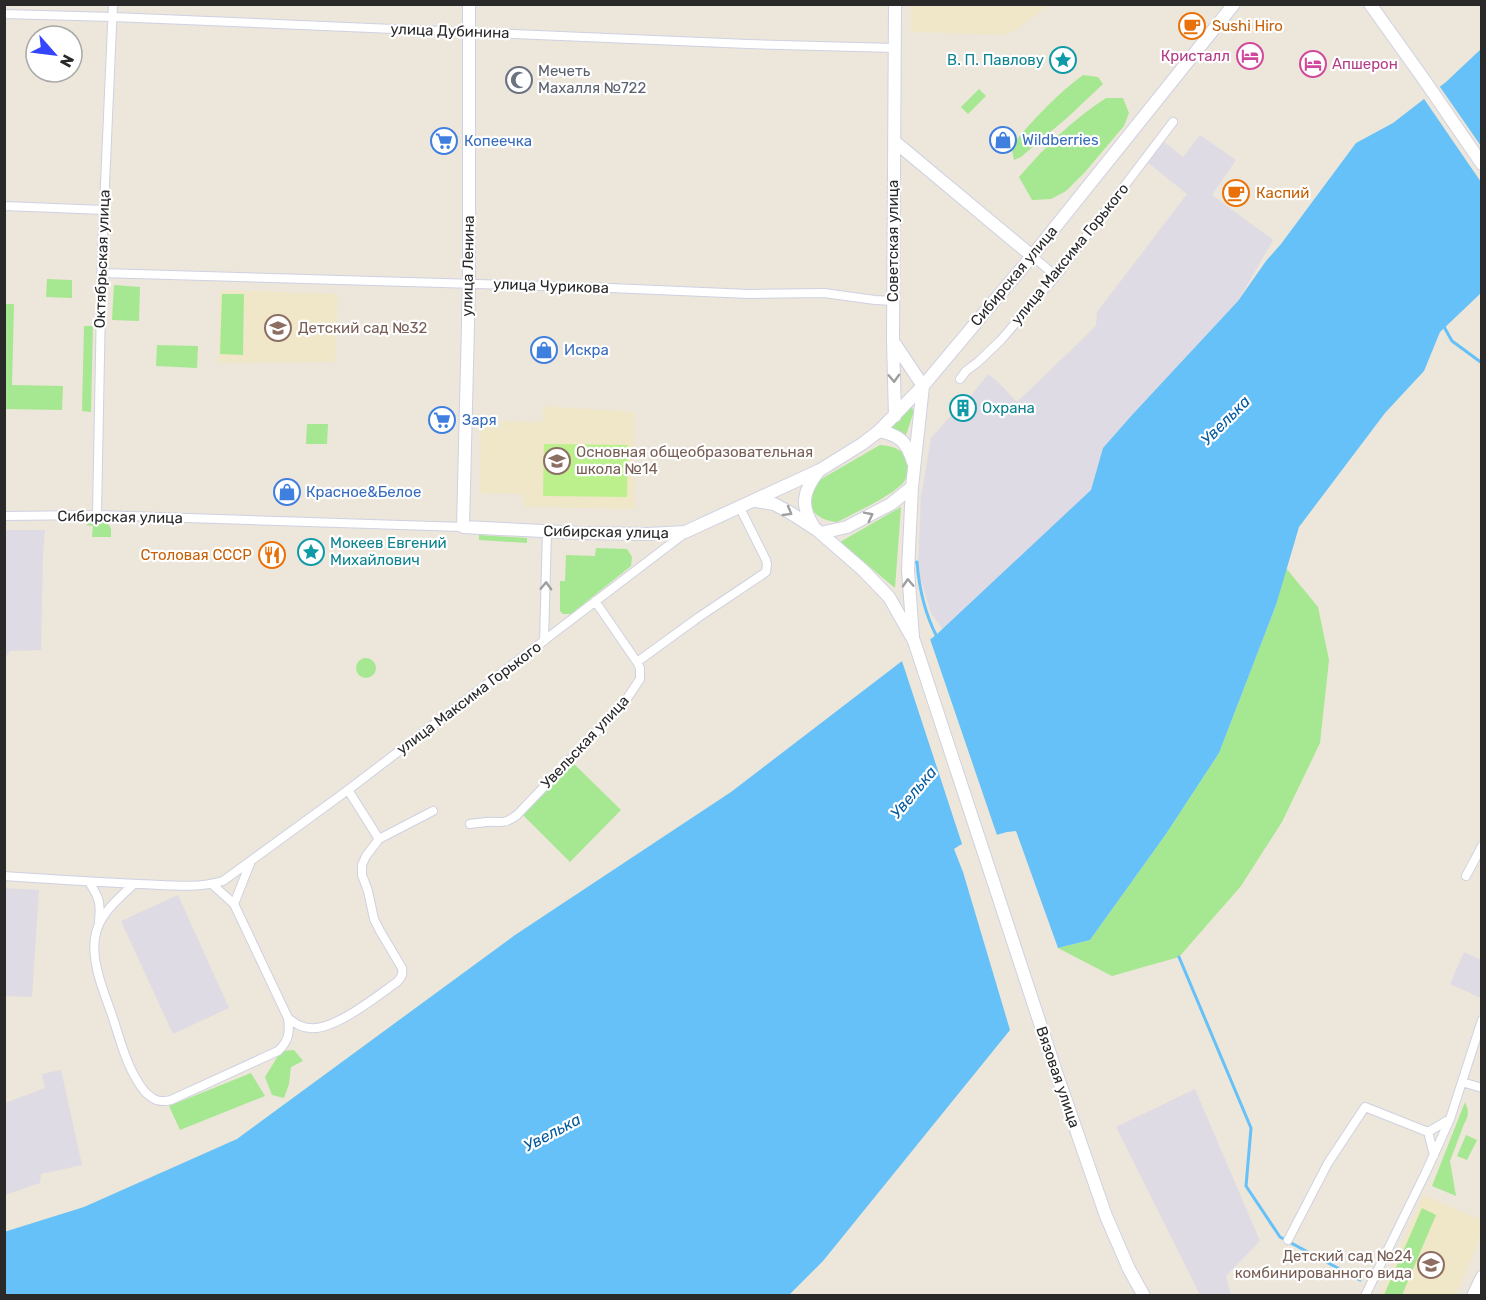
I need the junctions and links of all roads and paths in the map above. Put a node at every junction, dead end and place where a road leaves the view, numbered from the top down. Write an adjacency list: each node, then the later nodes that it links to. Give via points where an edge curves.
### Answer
1 (113, 4): 7 (street, Октябрьская улица)
2 (469, 4): 8 (street, улица Ленина)
3 (895, 4): 9 (street, Советская улица)
4 (1234, 4): 15 (street, Сибирская улица)
5 (1370, 5): 12 (street)
6 (4, 14): 7 (street, улица Дубинина)
7 (113, 16): 8 (street, улица Дубинина); 14 (street, Октябрьская улица)
8 (469, 32): 9 (street, улица Дубинина); 18 (street, улица Ленина)
9 (895, 48): 11 (street, Советская улица)
10 (1173, 122): 17 (street, улица Максима Горького)
11 (894, 141): 15 (street); 19 (street, Советская улица)
12 (1482, 164)
13 (4, 206): 14 (street)
14 (104, 210): 16 (street, Октябрьская улица)
15 (1032, 256): 17 (street); 22 (street, Сибирская улица)
16 (101, 273): 18 (street, улица Чурикова); 30 (street, Октябрьская улица)
17 (1056, 276): 21 (street, улица Максима Горького)
18 (469, 284): 19 (street, улица Чурикова, via 748,294 824,292); 32 (street, улица Ленина)
19 (893, 301): 20 (street, Советская улица)
20 (892, 341): 22 (street); 23 (street, Советская улица, one-way to 23)
21 (960, 379)
22 (923, 386): 23 (street, Сибирская улица); 25 (street)
23 (895, 416): 24 (street, Сибирская улица)
24 (879, 431): 25 (street, via 900,438); 26 (street, Сибирская улица)
25 (915, 469): 27 (street)
26 (820, 470): 28 (street, Сибирская улица); 35 (street, via 810,482 804,500 808,518)
27 (912, 487): 35 (street, one-way to 27, via 847,527 891,504); 38 (street, one-way to 27, via 908,570)
28 (756, 501): 29 (street, Сибирская улица); 35 (street, one-way to 35, via 774,504)
29 (740, 508): 34 (street, Сибирская улица); 39 (street, via 766,560 766,572)
30 (97, 515): 31 (street, Сибирская улица); 32 (street, Сибирская улица)
31 (4, 516)
32 (463, 527): 33 (street, Сибирская улица)
33 (547, 532): 34 (street, Сибирская улица); 37 (street, one-way to 33)
34 (685, 532): 36 (street, улица Максима Горького)
35 (819, 532): 38 (street, via 889,597)
36 (595, 601): 37 (street, улица Максима Горького); 39 (street)
37 (544, 641): 40 (street, улица Максима Горького)
38 (914, 641): 62 (street, Вязовая улица, via 1106,1216)
39 (638, 662): 42 (street, Увельская улица, via 640,679 624,703 517,815 501,824)
40 (348, 790): 43 (street); 45 (street, улица Максима Горького)
41 (433, 811): 43 (street)
42 (470, 824)
43 (379, 839): 53 (street, via 366,856 362,875 377,925 402,968 401,978 331,1025 310,1028)
44 (1482, 846): 47 (street)
45 (251, 861): 50 (street, улица Максима Горького, via 223,881); 51 (street)
46 (4, 876): 48 (street, улица Максима Горького)
47 (1466, 876)
48 (89, 882): 49 (street, улица Максима Горького); 52 (street, via 99,898)
49 (134, 884): 50 (street, улица Максима Горького); 52 (street)
50 (212, 884): 51 (street)
51 (234, 904): 53 (street)
52 (99, 922): 53 (street, via 94,940 96,962 132,1071 151,1098 171,1100 278,1051 288,1038)
53 (288, 1018)
54 (1482, 1020): 55 (street)
55 (1462, 1082): 56 (street); 57 (street)
56 (1482, 1088)
57 (1450, 1119): 58 (street); 59 (street)
58 (1428, 1131): 59 (street); 60 (street, via 1365,1107 1328,1163)
59 (1434, 1155): 63 (street)
60 (1288, 1240)
61 (1482, 1277): 64 (street)
62 (1144, 1296)
63 (1365, 1296)
64 (1473, 1296)

